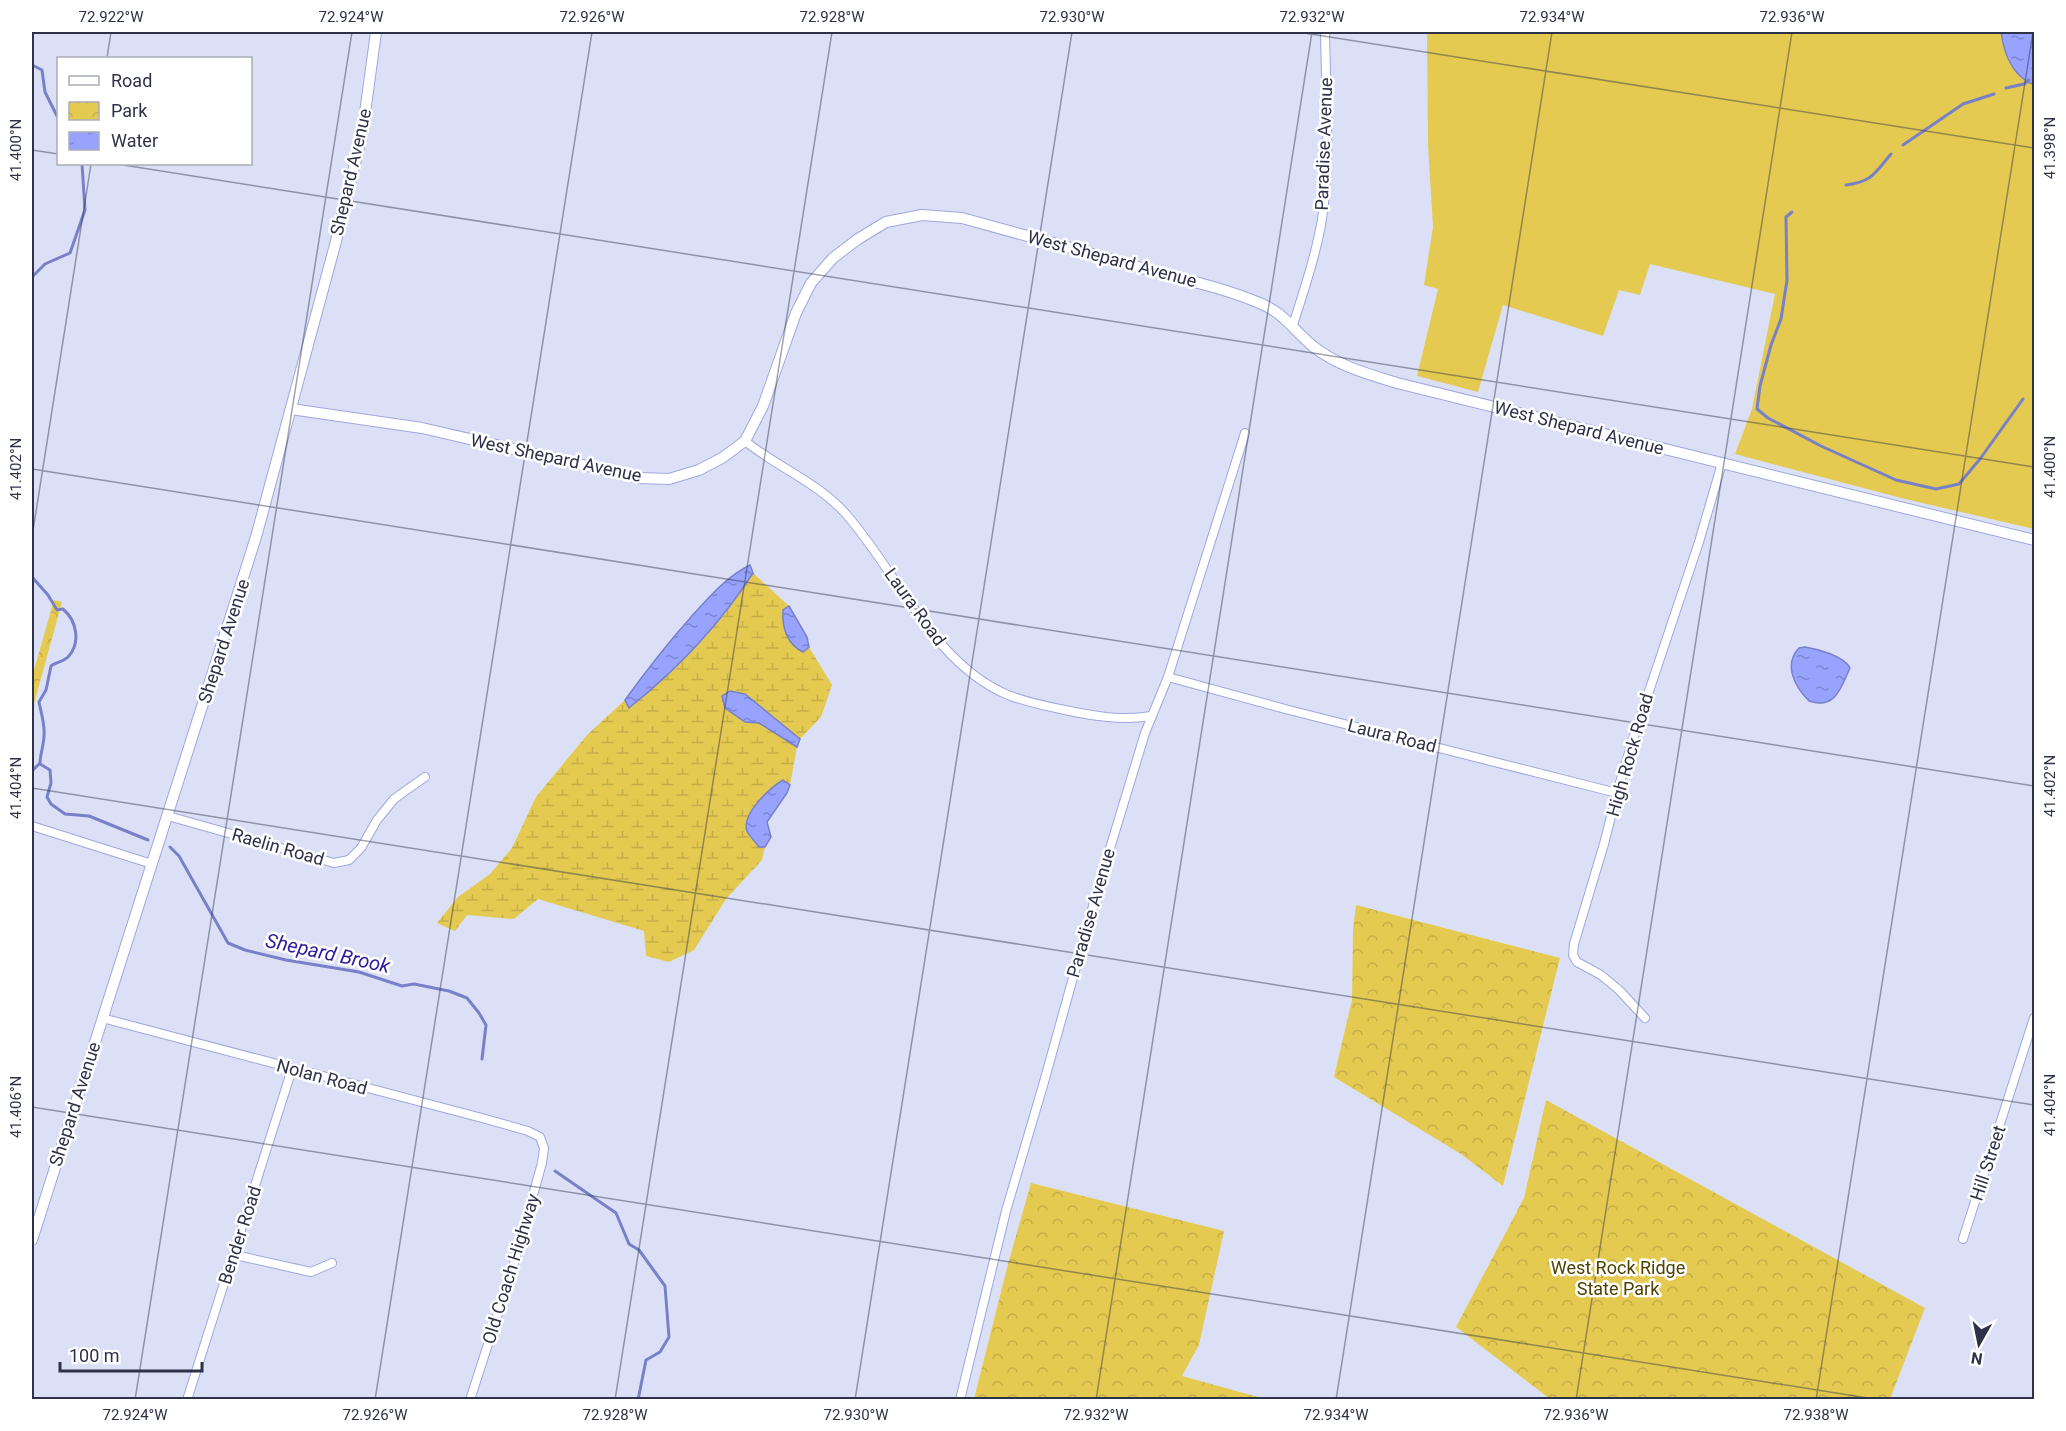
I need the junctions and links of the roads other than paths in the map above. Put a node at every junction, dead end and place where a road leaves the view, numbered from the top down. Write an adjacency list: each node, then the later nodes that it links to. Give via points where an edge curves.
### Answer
1 (376, 32): 4 (street, Shepard Avenue, via 362,135)
2 (1325, 32): 3 (street, Paradise Avenue, via 1327,160 1322,219)
3 (1293, 325): 6 (street, West Shepard Avenue, via 1275,311 1239,295 962,218 922,215 886,222 833,258 811,283 796,313 763,406); 7 (street, West Shepard Avenue, via 1309,343 1333,360 1371,375)
4 (291, 409): 6 (street, West Shepard Avenue, via 422,428 639,478 669,479 699,470); 13 (street, Shepard Avenue, via 245,575)
5 (1245, 434): 9 (street, Paradise Avenue)
6 (745, 441): 10 (street, Laura Road, via 834,502 945,649 984,682 1037,705 1132,719)
7 (1722, 463): 8 (street, West Shepard Avenue); 12 (street, High Rock Road)
8 (2034, 540)
9 (1168, 677): 10 (street, Paradise Avenue); 12 (street, Laura Road)
10 (1151, 716): 27 (street, Paradise Avenue, via 1013,1186)
11 (425, 777): 13 (street, Raelin Road, via 394,799 349,860 334,863)
12 (1617, 793): 17 (street, High Rock Road, via 1573,955 1577,962 1619,990)
13 (168, 816): 15 (street, Shepard Avenue)
14 (32, 826): 15 (street)
15 (152, 864): 16 (street, Shepard Avenue)
16 (102, 1018): 19 (street, Nolan Road); 22 (street, Shepard Avenue)
17 (1645, 1018)
18 (2034, 1018): 21 (street, Hill Street)
19 (292, 1069): 20 (street, Nolan Road); 23 (street, Bender Road)
20 (540, 1137): 26 (street, Old Coach Highway, via 544,1148 542,1163)
21 (1963, 1239)
22 (32, 1240)
23 (235, 1254): 24 (street, via 311,1272); 25 (street, Bender Road)
24 (332, 1263)
25 (187, 1400)
26 (470, 1400)
27 (960, 1400)

